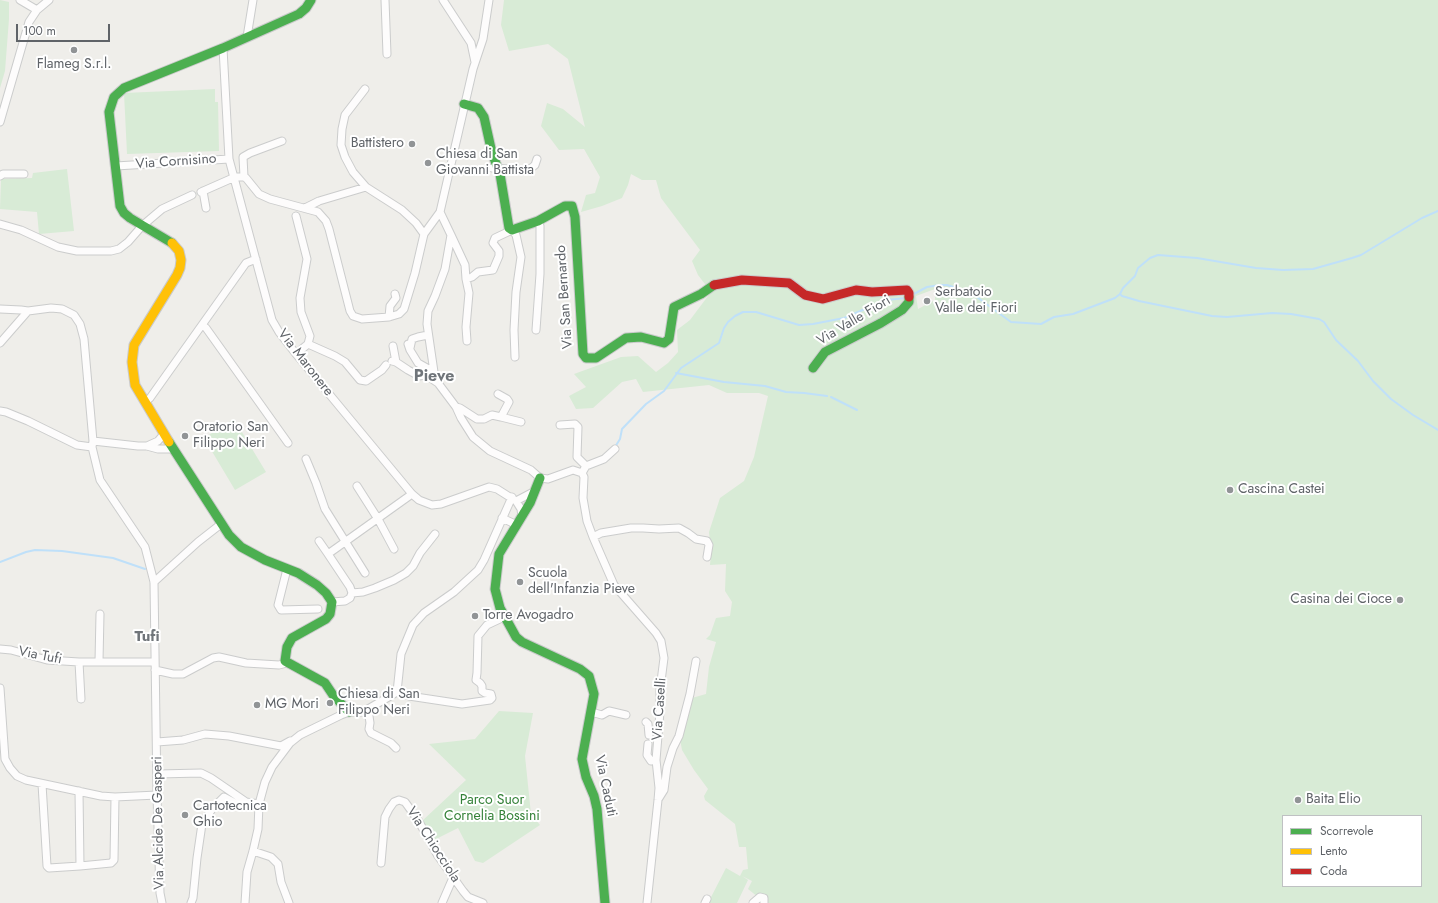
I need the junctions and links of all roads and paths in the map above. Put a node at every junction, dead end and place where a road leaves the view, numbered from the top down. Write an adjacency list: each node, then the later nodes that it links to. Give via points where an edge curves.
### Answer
1 (20, 0): 8 (street)
2 (49, 0): 8 (street)
3 (253, 0): 9 (street)
4 (311, 0): 9 (street, via 299,14)
5 (385, 0): 11 (street)
6 (443, 0): 12 (street, via 471,44)
7 (489, 2): 12 (street, via 483,39)
8 (37, 10): 15 (street, via 29,22)
9 (247, 37): 10 (street)
10 (223, 48): 17 (street); 19 (street, via 124,88 114,97 109,112)
11 (387, 54)
12 (475, 62): 14 (street)
13 (365, 89): 25 (street, via 345,115 341,145 353,172)
14 (464, 104): 20 (street, via 478,108 484,117 490,135); 29 (street)
15 (0, 122)
16 (282, 141): 24 (street, via 243,157)
17 (229, 159): 19 (street, Via Cornisino); 23 (street, Via Cornisino)
18 (537, 159): 20 (street, via 530,169)
19 (116, 166): 33 (street, via 120,206 124,213)
20 (495, 168): 34 (street, via 500,174 508,224)
21 (24, 174): 22 (street)
22 (0, 176)
23 (235, 177): 24 (street); 27 (street, via 202,191); 37 (street, Via Cornisino)
24 (244, 177): 28 (street, via 259,194)
25 (366, 187): 28 (street, via 319,201); 35 (street, via 402,210)
26 (192, 195): 33 (street, via 162,209)
27 (206, 208)
28 (305, 208): 43 (street, via 318,212 326,221 353,316 357,319)
29 (440, 212): 35 (street); 36 (street)
30 (296, 216): 49 (street, via 307,259 300,298 301,312 310,336)
31 (538, 221): 34 (street, Via San Bernardo); 39 (street, Via San Bernardo, via 565,206 572,206 575,217 583,354 586,358 596,358 626,338 641,337 664,343 669,339 674,307); 45 (street, Via San Bernardo, via 540,274)
32 (0, 224): 33 (street, via 21,230 58,247 98,252 119,249)
33 (142, 226): 58 (street, via 172,243 179,251 181,260 177,275 134,345 133,376)
34 (512, 230): 38 (street, Via San Bernardo, via 495,238 493,243 499,251 499,256 493,270 478,272); 52 (street, via 516,235 521,257 514,330)
35 (424, 234): 43 (street, via 404,309 399,314)
36 (451, 235): 38 (street, via 465,265); 46 (street, via 445,269 428,311)
37 (256, 259): 44 (street, via 246,263); 51 (street, Via Maronere, via 272,320 278,332)
38 (466, 279): 47 (street, via 469,293)
39 (708, 289): 54 (street, Via Valle Fiori, via 714,285 742,280 789,283 805,295 823,299 856,290 907,290 910,299 902,310 826,352)
40 (395, 294): 43 (street)
41 (0, 309): 42 (street, Via Alcide De Gasperi)
42 (28, 311): 48 (street); 66 (street, Via Alcide De Gasperi, via 62,309 74,315 80,324 84,339)
43 (389, 317)
44 (202, 325): 58 (street); 65 (street)
45 (536, 330)
46 (428, 335): 55 (street); 55 (street, via 412,339 409,347 418,363)
47 (467, 341)
48 (0, 343)
49 (308, 344): 51 (street); 53 (street, via 344,362 360,380 366,381)
50 (393, 346): 53 (street)
51 (296, 354): 75 (street, Via Maronere)
52 (516, 356)
53 (392, 363): 56 (street, via 419,376 426,375)
54 (813, 368)
55 (434, 372): 56 (street)
56 (438, 383): 59 (street)
57 (498, 394): 61 (street, via 509,402)
58 (145, 402): 64 (street)
59 (456, 407): 61 (street, via 477,419 492,415); 72 (street, via 473,437 481,444)
60 (0, 411): 66 (street, via 28,421 77,445)
61 (501, 417): 62 (street)
62 (521, 422)
63 (560, 425): 71 (street, via 575,424 578,427 576,457)
64 (164, 434): 67 (street, via 158,441); 68 (street)
65 (288, 443)
66 (92, 444): 67 (street); 91 (street, Via Alcide De Gasperi, via 100,480 146,547)
67 (147, 446): 68 (street)
68 (173, 449): 80 (street)
69 (615, 449): 71 (street)
70 (306, 459): 85 (street, via 325,509)
71 (584, 470): 72 (street, via 573,470 548,480); 83 (street, Via Caselli, via 583,498 587,522)
72 (540, 478): 74 (street, Via Caduti)
73 (357, 486): 79 (street)
74 (535, 491): 76 (street); 77 (street, Via Caduti)
75 (412, 494): 76 (street, Via Maronere, via 432,505 489,487); 79 (street)
76 (514, 499): 77 (street, via 521,509); 78 (street)
77 (522, 517): 81 (street, Via Caduti)
78 (502, 518): 81 (street); 105 (street, via 478,570 454,592 424,613 413,625 401,654)
79 (378, 519): 85 (street); 86 (street)
80 (221, 524): 89 (street, via 241,547); 91 (street)
81 (517, 525): 96 (street, Via Caduti, via 499,554 496,568 495,589)
82 (435, 534): 92 (street, via 406,572 375,588)
83 (593, 536): 88 (street, via 631,528 679,528 696,539 708,541); 117 (street, Via Caselli, via 614,585 661,641 664,658)
84 (318, 541): 87 (street)
85 (345, 542): 87 (street); 90 (street)
86 (394, 549)
87 (328, 554): 92 (street)
88 (707, 557)
89 (287, 569): 93 (street, via 317,585); 94 (street, via 278,605 281,610)
90 (365, 573)
91 (154, 582): 102 (street, Via Alcide De Gasperi)
92 (352, 593): 93 (street, via 345,601)
93 (332, 602): 99 (street, via 330,614 326,619 292,638 287,647)
94 (318, 609)
95 (100, 614): 98 (street)
96 (504, 616): 105 (street, via 487,625 478,636 476,680 482,686 482,691 491,694 490,700 462,704); 109 (street, Via Caduti, via 516,637 522,642 580,669 589,676 594,694)
97 (0, 649): 101 (street, Via Tufi, via 47,660)
98 (99, 661): 101 (street, Via Tufi); 102 (street, Via Tufi)
99 (286, 661): 103 (street, via 279,665 246,663 219,657 183,674); 108 (street, via 325,683)
100 (696, 661): 124 (street, via 679,736 667,767 664,790)
101 (79, 662): 106 (street, Via Tufi)
102 (155, 662): 103 (street, Via Alcide De Gasperi)
103 (155, 670): 114 (street, Via Alcide De Gasperi)
104 (0, 688): 119 (street, via 5,759 17,776)
105 (397, 692): 107 (street)
106 (81, 699)
107 (366, 710): 108 (street); 116 (street, via 371,733)
108 (345, 712): 113 (street)
109 (591, 712): 110 (street, via 602,715 609,711); 136 (street, Via Caduti, via 582,759 597,810)
110 (626, 716)
111 (646, 722): 112 (street)
112 (649, 735)
113 (296, 738): 114 (street, Via Alcide De Gasperi, via 281,746 204,734 183,740); 125 (street, via 268,775)
114 (157, 742): 118 (street, Via Alcide De Gasperi)
115 (648, 744): 117 (street, via 647,755 651,761)
116 (396, 748)
117 (656, 760): 124 (street, Via Caselli)
118 (158, 774): 121 (street, Via Alcide De Gasperi); 123 (street, via 201,774 212,778)
119 (42, 784): 120 (street); 128 (street, via 47,866)
120 (79, 790): 122 (street); 128 (street)
121 (157, 795): 122 (street); 130 (street, Via Alcide De Gasperi)
122 (115, 797): 128 (street, via 114,860 111,863)
123 (243, 800): 125 (street); 131 (street, via 239,805 224,797 202,824)
124 (658, 800): 137 (street, Via Caselli)
125 (259, 804): 126 (street, via 258,829)
126 (253, 851): 132 (street, via 247,872); 133 (street, via 271,857 278,864)
127 (381, 863): 129 (street, Via Chiocciola, via 385,818 388,809 399,800 404,802 418,820)
128 (80, 866)
129 (454, 878): 134 (street); 135 (street, Via Chiocciola, via 468,896)
130 (162, 903)
131 (191, 903)
132 (245, 903)
133 (289, 903)
134 (442, 903)
135 (483, 903)
136 (605, 903)
137 (647, 903)
138 (753, 903): 139 (street, via 764,898)
139 (764, 903)

